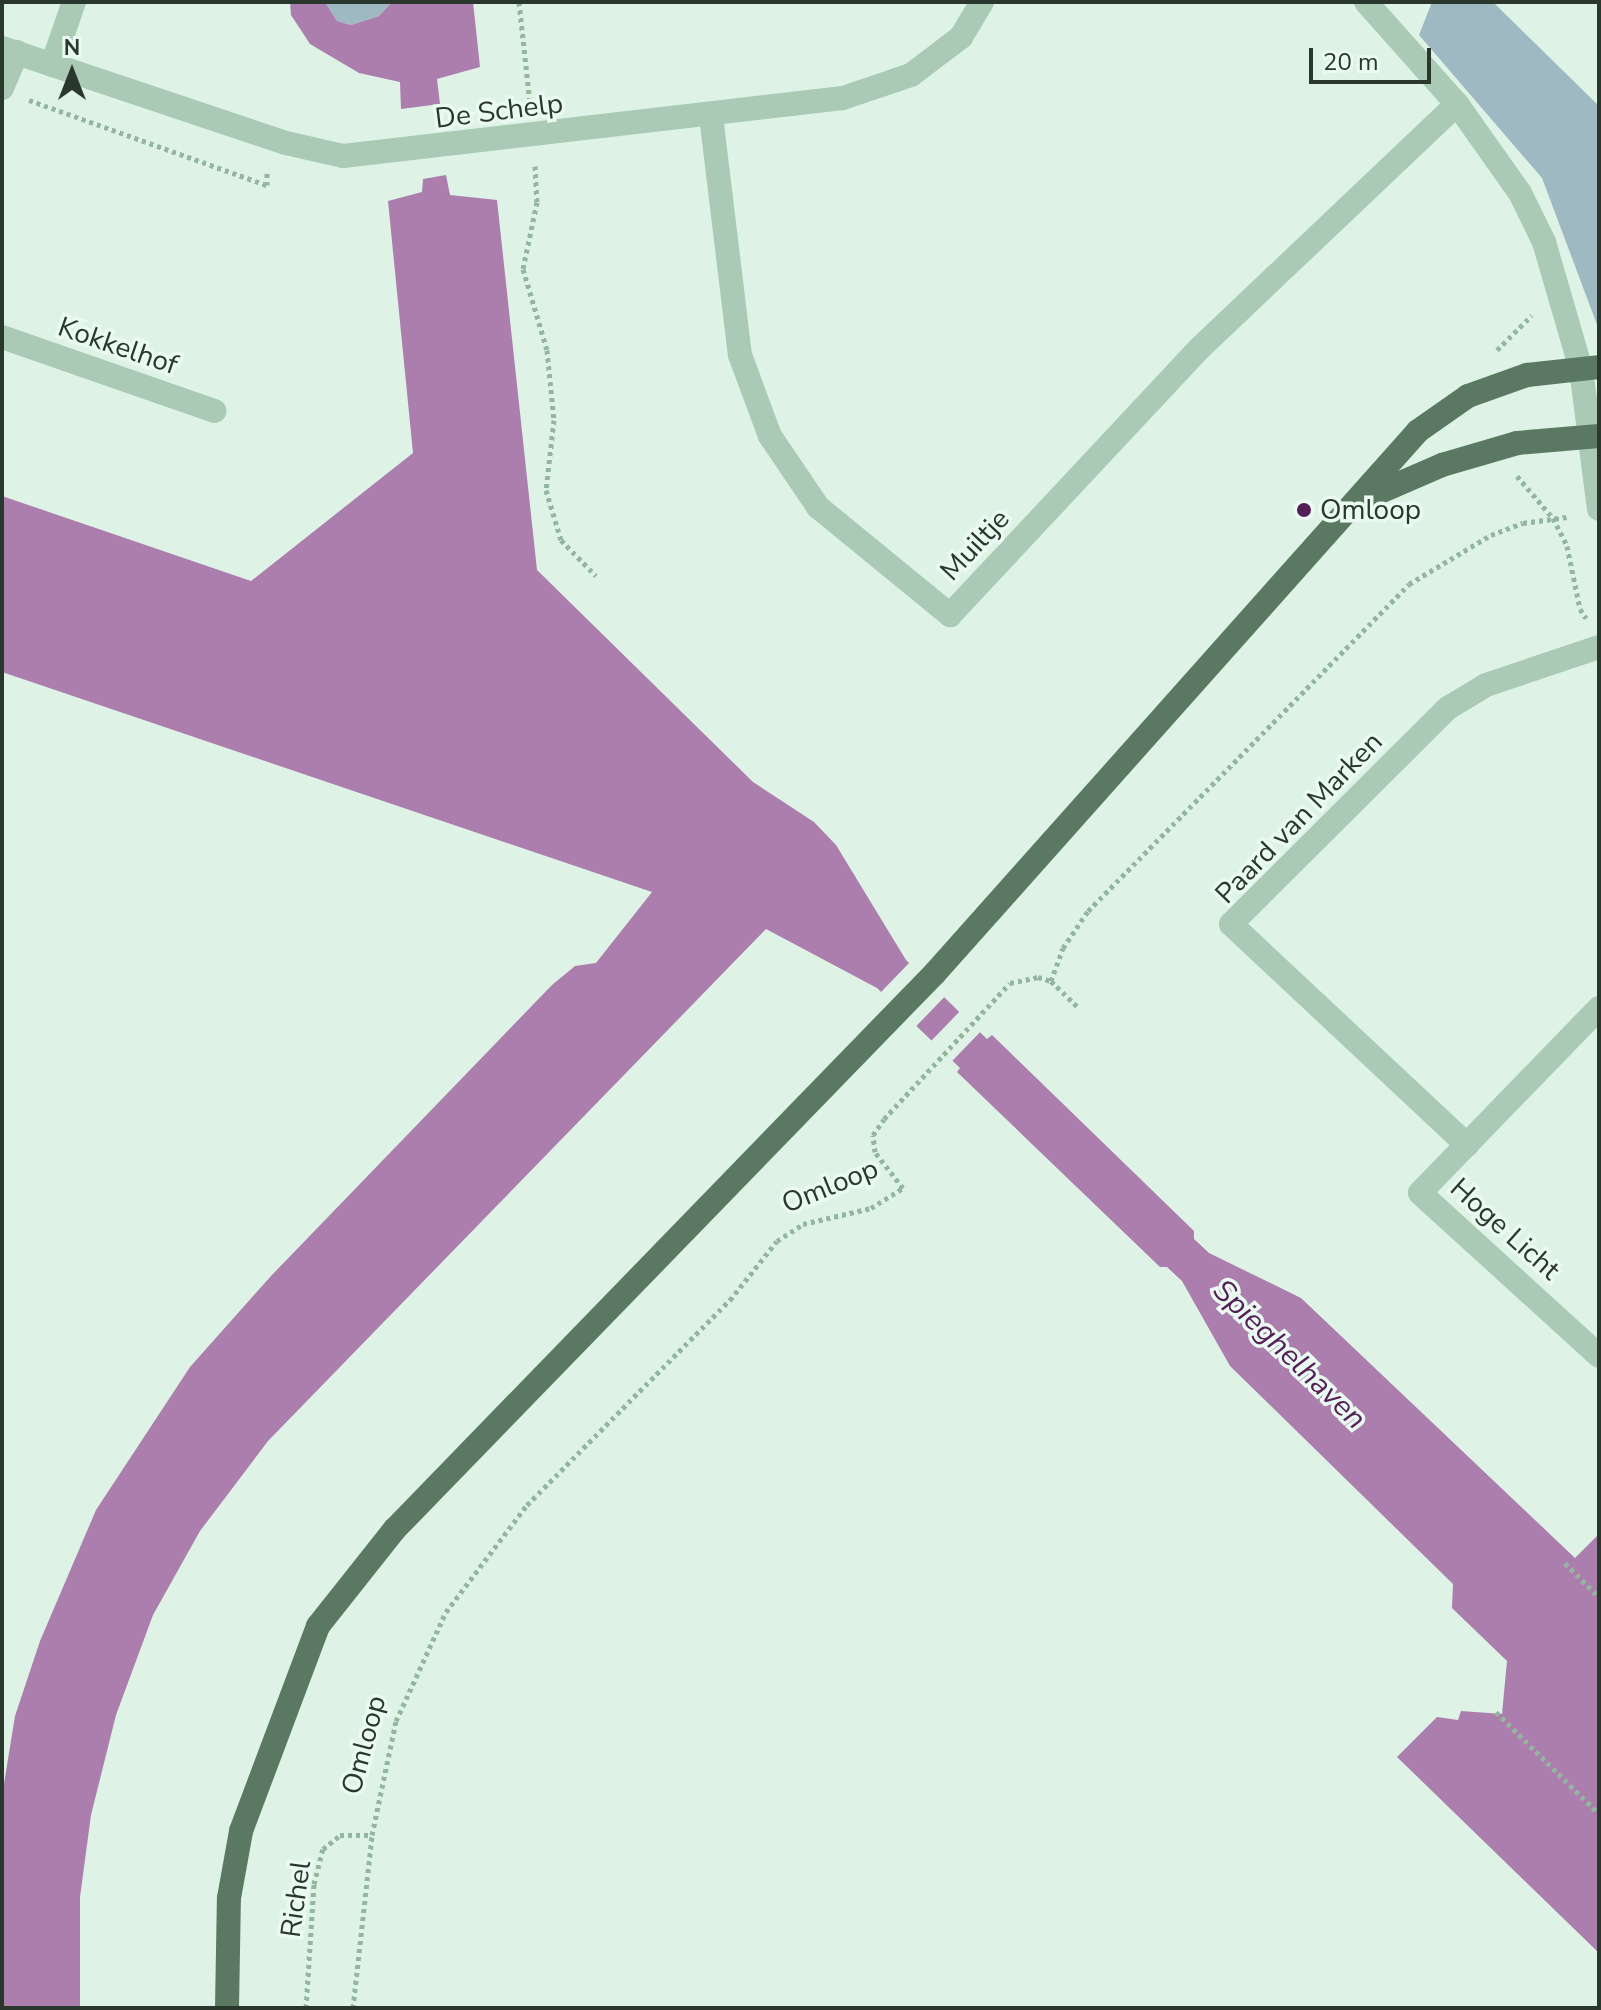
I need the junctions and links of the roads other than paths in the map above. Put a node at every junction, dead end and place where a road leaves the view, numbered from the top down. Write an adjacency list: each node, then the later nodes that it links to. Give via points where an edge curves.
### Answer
1 (74, 2): 5 (street)
2 (982, 2): 8 (street, De Schelp, via 961,37 911,75 843,98)
3 (1366, 2): 7 (street)
4 (9, 50): 5 (street, De Schelp); 6 (street)
5 (52, 65): 8 (street, De Schelp, via 266,137 343,156)
6 (9, 92)
7 (1457, 104): 8 (street, Muiltje, via 1201,347 950,615 818,507 770,436 740,355); 10 (street, via 1520,193 1544,242)
8 (711, 116)
9 (2, 337): 11 (street, Kokkelhof)
10 (1590, 368): 12 (street); 13 (main road, Omloop, via 1527,375 1468,396 1418,431)
11 (214, 411)
12 (1595, 435): 13 (main road, Omloop, via 1517,443 1442,465); 14 (street)
13 (1360, 501): 19 (main road, Omloop, via 935,973 395,1529 318,1626 241,1831 229,1898)
14 (1591, 512)
15 (1599, 647): 17 (street, Paard van Marken, via 1486,685 1448,708 1231,924)
16 (1599, 1008): 17 (street)
17 (1467, 1145): 18 (street, Hoge Licht, via 1420,1193)
18 (1599, 1356)
19 (227, 2008)

